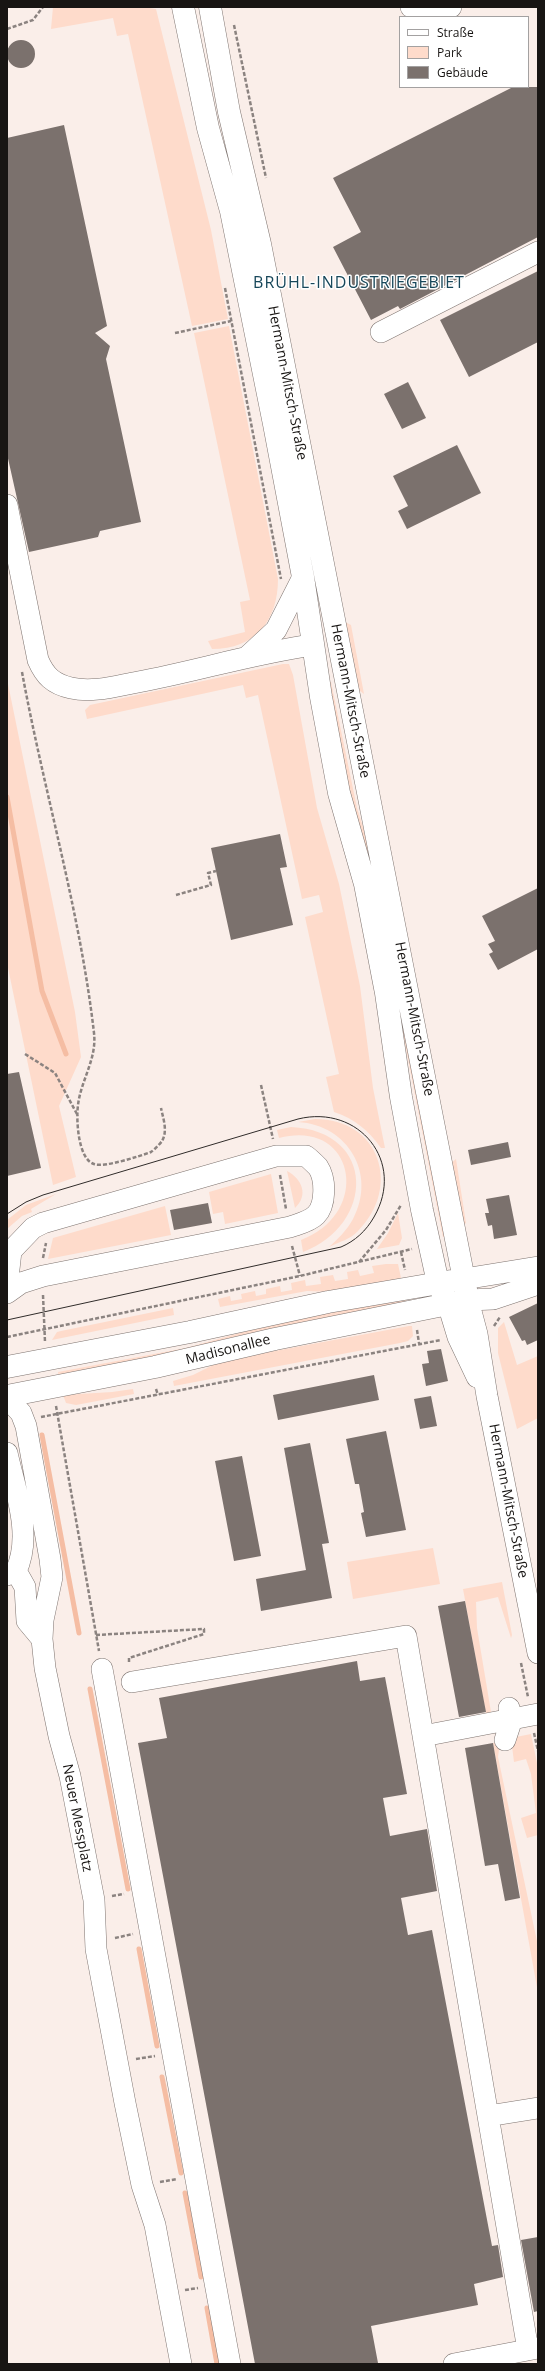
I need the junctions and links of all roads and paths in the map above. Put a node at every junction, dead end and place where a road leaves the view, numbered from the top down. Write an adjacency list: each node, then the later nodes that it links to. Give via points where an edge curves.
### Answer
1 (43, 7): 6 (path, via 33,20)
2 (183, 7): 13 (main road, Hermann-Mitsch-Straße, via 208,128 231,211)
3 (210, 7): 15 (main road, Hermann-Mitsch-Straße, via 229,112 260,244)
4 (411, 7): 5 (street, via 430,14)
5 (451, 7)
6 (7, 29)
7 (538, 252): 9 (street)
8 (231, 321): 10 (path)
9 (381, 332)
10 (175, 333)
11 (238, 358): 14 (path, via 282,595)
12 (7, 505): 17 (street, via 38,660 44,674 52,680 72,688 96,689 180,674)
13 (303, 577): 14 (street); 16 (main road, Hermann-Mitsch-Straße)
14 (289, 606): 17 (street, via 276,630)
15 (338, 641): 16 (main road); 33 (main road, Hermann-Mitsch-Straße)
16 (313, 645): 17 (street); 35 (main road, Hermann-Mitsch-Straße, via 339,793 365,884 386,994 402,1105)
17 (248, 656)
18 (32, 724): 24 (path, via 87,975 95,1042 78,1105)
19 (216, 871): 20 (path, via 208,873 211,885)
20 (176, 895)
21 (25, 1054): 24 (path, via 55,1073)
22 (261, 1085): 25 (path)
23 (161, 1108): 24 (path, via 165,1130 162,1141 152,1151 103,1166 92,1164 83,1153)
24 (78, 1117)
25 (276, 1156): 27 (path); 36 (street, via 43,1223 33,1228 10,1251); 37 (street, via 306,1156 319,1168 324,1200 317,1214 309,1220 290,1227 43,1276 21,1283)
26 (403, 1202): 31 (path, via 386,1230)
27 (286, 1212)
28 (46, 1241): 30 (path)
29 (411, 1249): 31 (path)
30 (43, 1260)
31 (358, 1263): 41 (path)
32 (538, 1267): 33 (street)
33 (464, 1279): 35 (main road, Madisonallee); 39 (main road, Hermann-Mitsch-Straße)
34 (538, 1282): 39 (street, via 506,1296)
35 (438, 1283): 39 (main road, Hermann-Mitsch-Straße); 46 (main road, Madisonallee, via 328,1302 190,1332)
36 (7, 1287)
37 (7, 1293)
38 (44, 1301): 41 (path)
39 (458, 1302): 49 (main road, Madisonallee); 57 (street, Hermann-Mitsch-Straße, via 458,1338 487,1396)
40 (504, 1315): 42 (path, via 496,1322)
41 (43, 1329): 43 (path); 45 (path)
42 (494, 1329)
43 (7, 1337)
44 (440, 1340): 48 (path)
45 (45, 1342)
46 (7, 1367)
47 (156, 1389): 48 (path)
48 (158, 1395): 50 (path)
49 (7, 1397): 55 (street, Neuer Messplatz, via 21,1413 26,1426 50,1559 52,1577 43,1620)
50 (57, 1414): 51 (path); 54 (path)
51 (36, 1418)
52 (7, 1453): 53 (street, via 24,1543 22,1558)
53 (12, 1573): 55 (street, via 25,1587 27,1621)
54 (96, 1634): 56 (path); 59 (path, via 204,1629 204,1634 129,1658)
55 (42, 1639): 65 (street, Neuer Messplatz, via 59,1736 70,1776)
56 (98, 1647)
57 (538, 1653)
58 (102, 1669): 64 (street)
59 (132, 1682): 62 (street, via 406,1636)
60 (510, 1714): 61 (street); 62 (street); 63 (street)
61 (538, 1714)
62 (423, 1736): 71 (street)
63 (505, 1740)
64 (143, 1890): 65 (path); 66 (street)
65 (94, 1900): 67 (street, Neuer Messplatz)
66 (150, 1931): 67 (path); 68 (street)
67 (96, 1941): 69 (street, Neuer Messplatz)
68 (173, 2052): 69 (path); 72 (street)
69 (118, 2063): 73 (street, Neuer Messplatz)
70 (538, 2108): 71 (street)
71 (488, 2116): 76 (street)
72 (195, 2176): 73 (path); 74 (street)
73 (142, 2185): 75 (street, Neuer Messplatz, via 154,2225)
74 (215, 2285): 75 (path); 78 (street)
75 (167, 2293): 77 (street, Neuer Messplatz)
76 (533, 2349): 79 (street)
77 (181, 2364)
78 (230, 2364)
79 (454, 2364)

